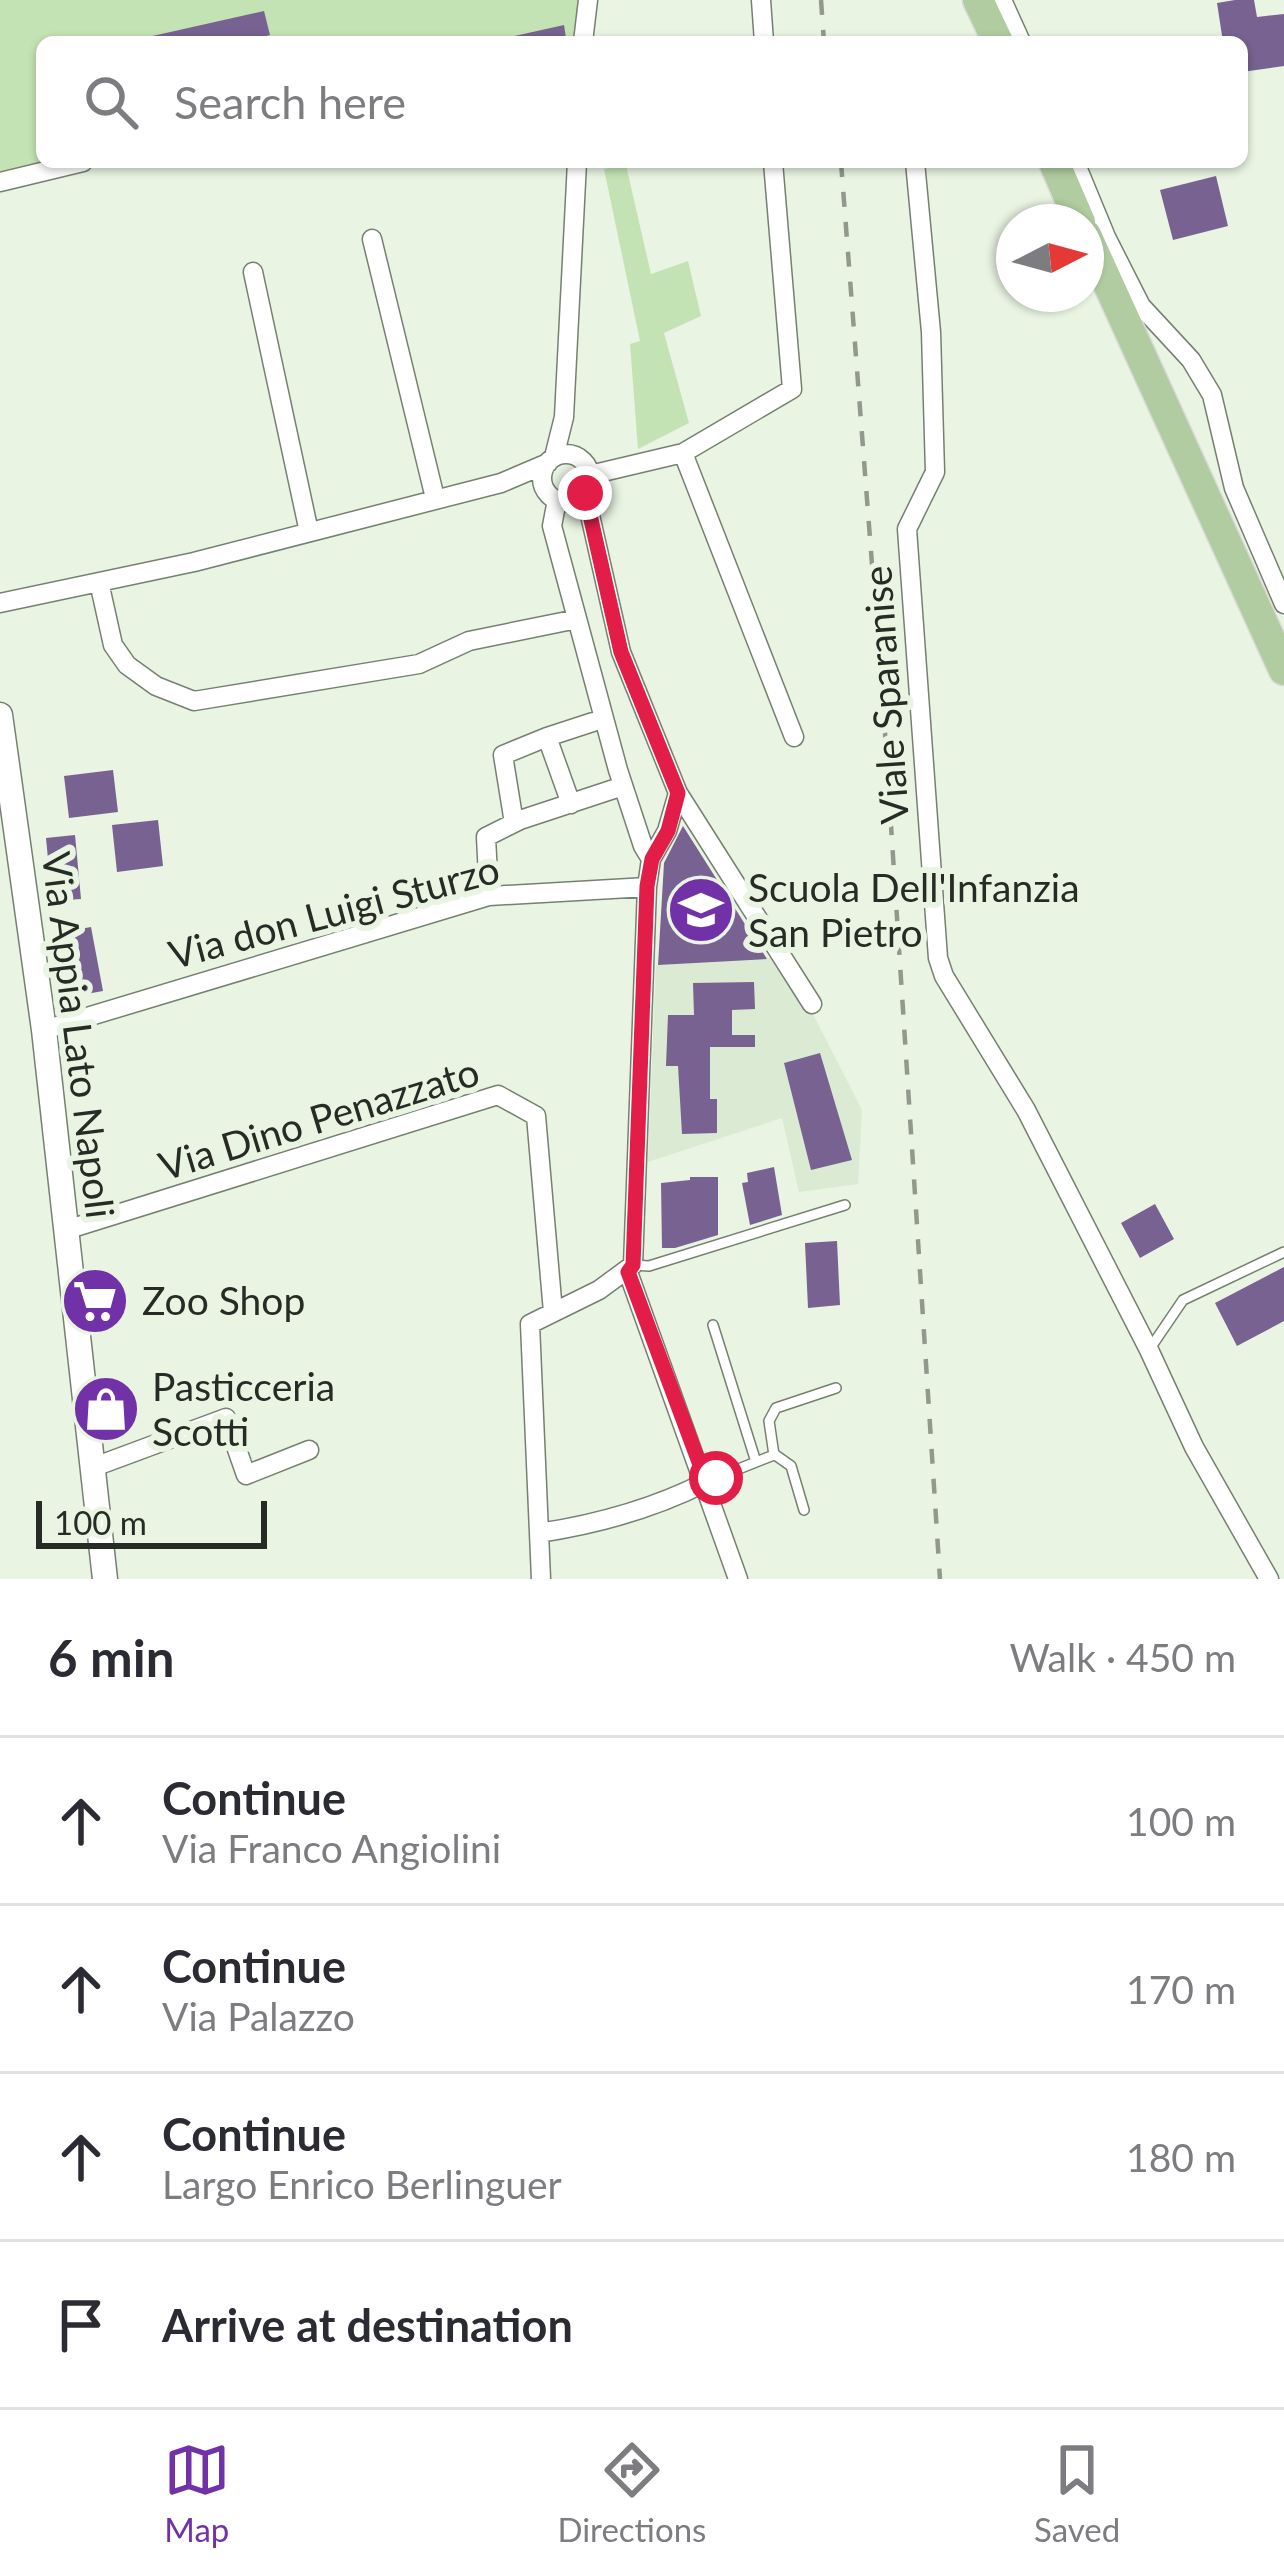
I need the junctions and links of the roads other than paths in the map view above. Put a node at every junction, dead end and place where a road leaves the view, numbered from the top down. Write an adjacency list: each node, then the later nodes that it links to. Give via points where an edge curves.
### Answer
1 (588, 0): 5 (street)
2 (761, 0): 6 (street)
3 (978, 0): 7 (main road)
4 (1002, 0): 8 (street)
5 (580, 36)
6 (764, 36)
7 (995, 36)
8 (1019, 36)
9 (57, 168): 14 (street)
10 (577, 168): 18 (street)
11 (773, 168): 19 (street, via 791,388)
12 (916, 168): 51 (street, Viale Sparanise, via 935,472 907,529 938,958)
13 (1078, 168): 28 (street, via 1141,306 1212,395 1234,488)
14 (0, 182)
15 (372, 239): 23 (street)
16 (253, 272): 25 (street)
17 (1104, 275): 30 (main road)
18 (564, 417): 20 (street); 21 (street)
19 (683, 453): 21 (street); 34 (street)
20 (551, 460): 21 (street, via 568,454); 22 (street); 24 (street, via 542,481)
21 (586, 477): 24 (street, via 575,500); 36 (street, via 621,652)
22 (501, 483): 23 (street); 24 (street)
23 (435, 498): 25 (street)
24 (555, 499): 29 (street, via 552,526)
25 (309, 532): 26 (street)
26 (99, 582): 27 (street); 29 (street, via 113,646 127,665 194,701 419,664 469,641)
27 (0, 603)
28 (1284, 604)
29 (578, 619): 38 (street)
30 (1284, 670)
31 (0, 715): 44 (street, Via Appia Lato Napoli)
32 (593, 722): 33 (street)
33 (547, 737): 37 (street); 39 (street, via 503,755)
34 (794, 737)
35 (614, 789): 37 (street)
36 (676, 801): 38 (street, via 651,820); 40 (street); 43 (street)
37 (571, 804): 39 (street)
38 (632, 809): 40 (street)
39 (514, 823): 42 (street, via 486,837)
40 (652, 859): 41 (street)
41 (647, 886): 42 (street, Via don Luigi Sturzo); 48 (street)
42 (489, 896): 44 (street, Via don Luigi Sturzo)
43 (812, 1004)
44 (44, 1030): 46 (street, Via Appia Lato Napoli)
45 (844, 1205): 48 (lane)
46 (66, 1230): 49 (street, Via Dino Penazzato, via 498,1095 536,1116); 56 (street, Via Appia Lato Napoli)
47 (1284, 1252): 51 (lane, via 1183,1300)
48 (631, 1269): 49 (street); 57 (street)
49 (553, 1312): 59 (street, via 530,1324)
50 (713, 1325): 55 (lane)
51 (1149, 1349): 63 (street, Viale Sparanise)
52 (836, 1388): 54 (lane, via 776,1408 769,1421)
53 (309, 1450): 56 (street, via 246,1475 226,1418)
54 (774, 1454): 55 (lane); 58 (lane, via 791,1466)
55 (755, 1462): 57 (lane)
56 (94, 1467): 60 (street, Via Appia Lato Napoli)
57 (706, 1481): 59 (street, via 662,1504); 62 (street)
58 (804, 1510)
59 (539, 1533): 61 (street)
60 (105, 1579)
61 (542, 1579)
62 (738, 1579)
63 (1269, 1579)

